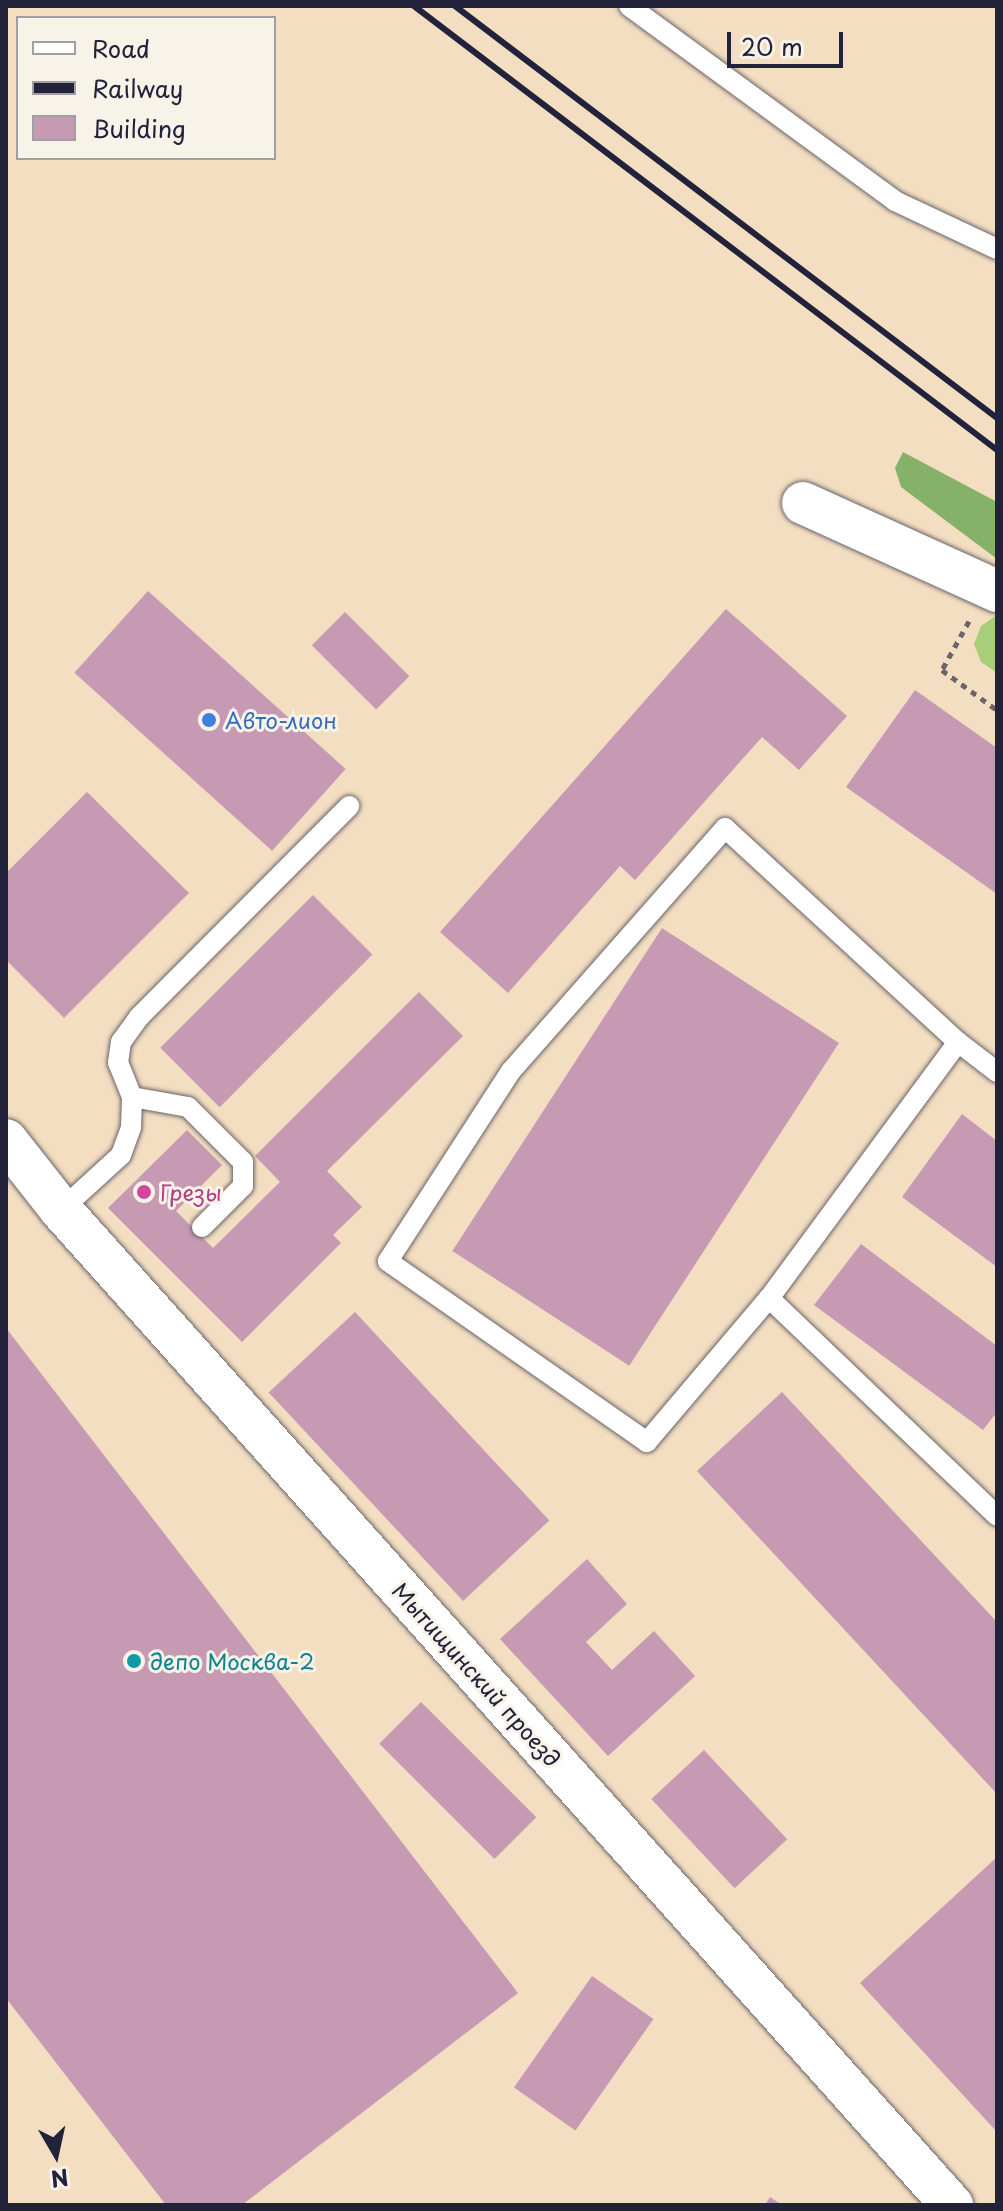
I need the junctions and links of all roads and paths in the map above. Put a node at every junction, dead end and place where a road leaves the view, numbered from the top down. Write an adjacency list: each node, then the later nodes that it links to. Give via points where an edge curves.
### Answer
1 (629, 6): 2 (lane, via 895,201)
2 (997, 249)
3 (803, 503): 4 (street)
4 (993, 588): 5 (path, via 942,670)
5 (997, 710)
6 (349, 806): 9 (lane, via 130,1029 121,1042 118,1063)
7 (958, 1042): 8 (lane); 13 (lane); 13 (lane, via 725,828 511,1071 388,1261 647,1442)
8 (997, 1072)
9 (132, 1097): 11 (lane, via 131,1127 121,1155); 12 (lane, via 188,1107 243,1162 243,1186)
10 (6, 1140): 11 (street, Мытищинский проезд)
11 (61, 1210): 15 (street, Мытищинский проезд)
12 (202, 1227)
13 (769, 1298): 14 (lane)
14 (997, 1516)
15 (952, 2205)

